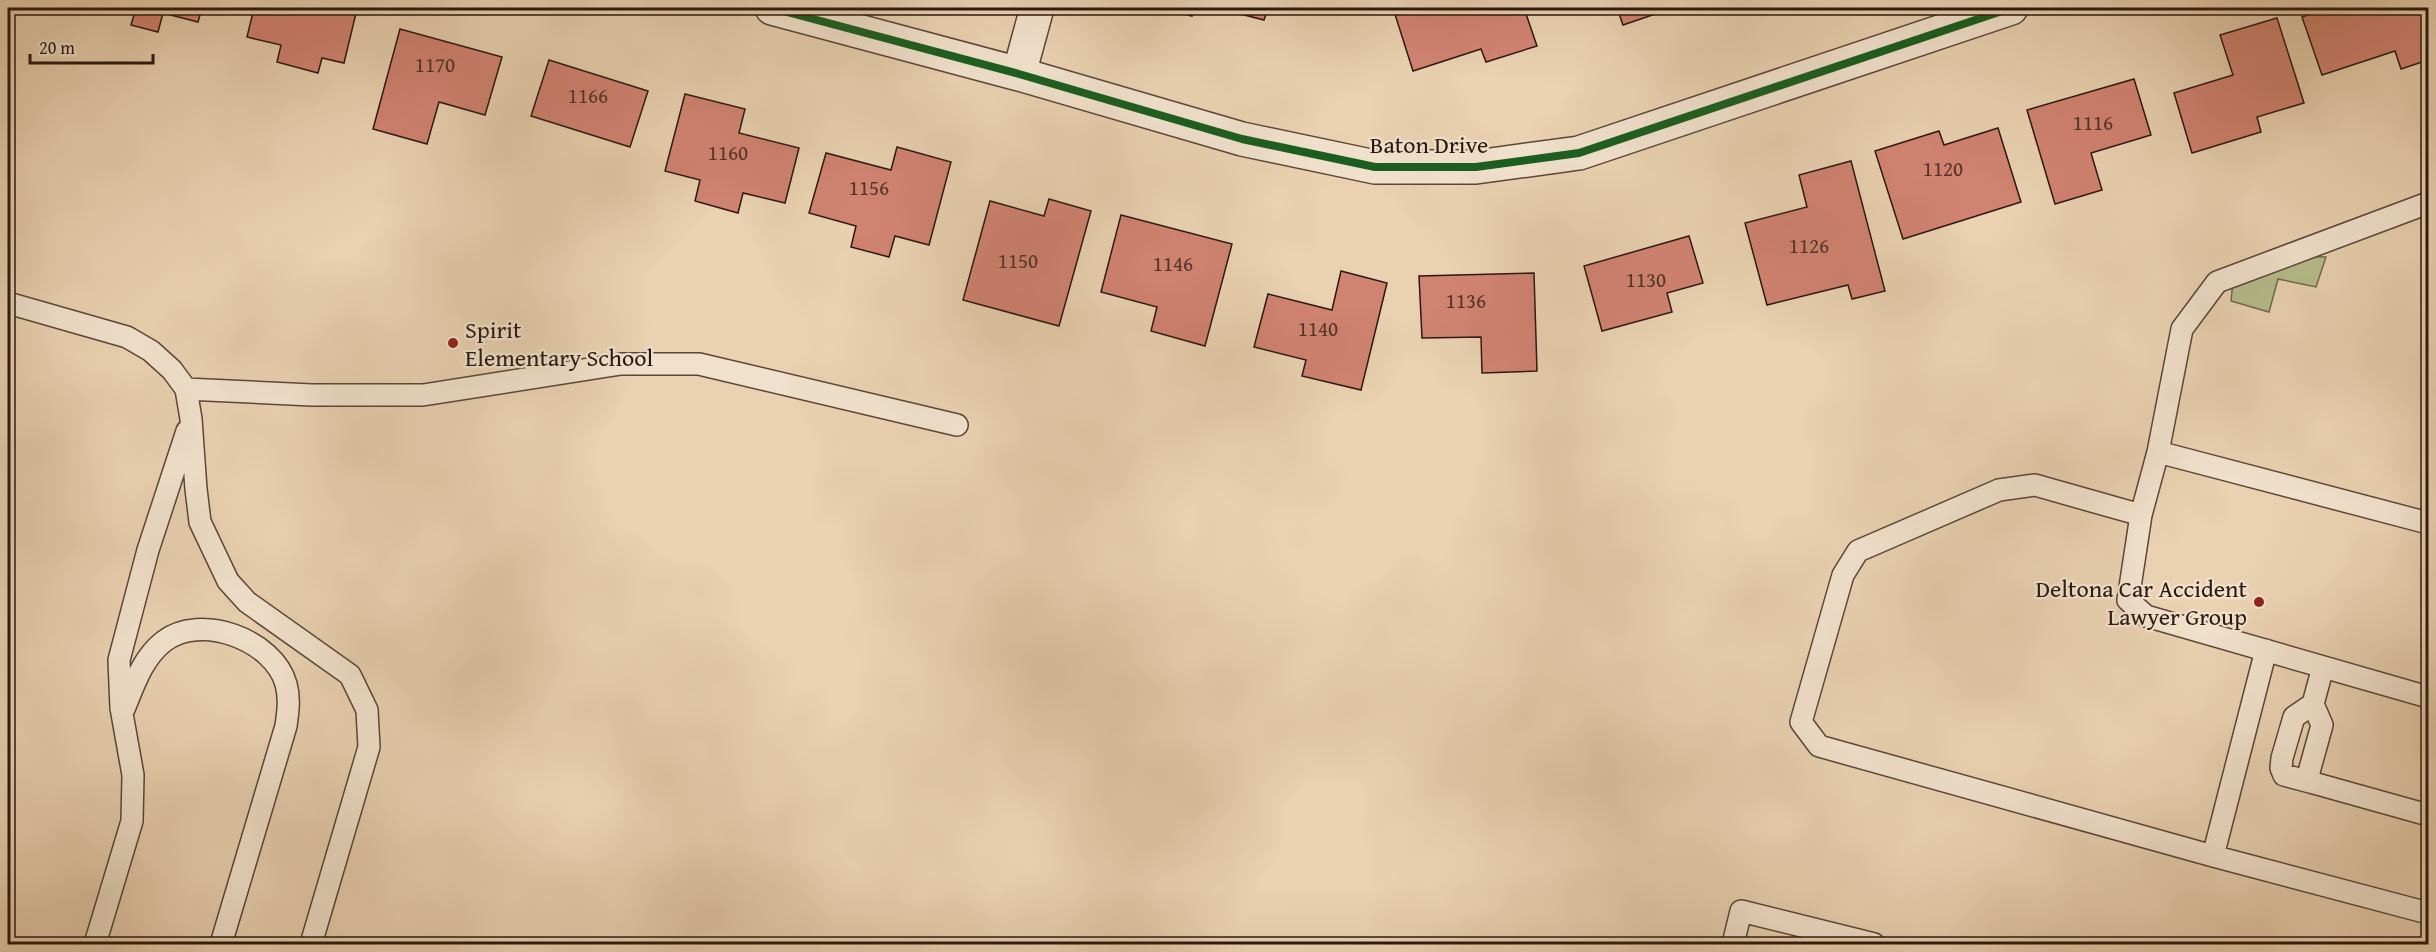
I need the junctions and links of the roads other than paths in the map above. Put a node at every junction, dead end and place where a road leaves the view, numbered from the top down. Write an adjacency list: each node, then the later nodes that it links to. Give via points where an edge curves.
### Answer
1 (772, 8): 4 (street, Baton Drive)
2 (1037, 8): 4 (street)
3 (2011, 8): 4 (street, Baton Drive, via 1579,153 1476,167 1375,168 1242,139)
4 (1019, 74)
5 (2428, 202): 10 (lane, via 2217,282 2182,329)
6 (8, 303): 7 (lane, via 127,337 151,351)
7 (186, 389): 8 (lane); 9 (lane, via 423,395 621,364 699,364)
8 (191, 419): 13 (lane, via 200,522 228,581 247,602); 19 (lane, via 148,550 119,660)
9 (957, 425)
10 (2158, 452): 11 (lane); 12 (lane)
11 (2141, 515): 14 (lane, via 2128,600 2146,616); 22 (lane, via 2035,485 1999,490 1858,551 1843,574 1801,722 1819,746)
12 (2428, 524)
13 (289, 632): 15 (lane); 26 (lane, via 350,675 367,710 369,747)
14 (2266, 651): 16 (lane); 22 (lane)
15 (268, 657): 19 (lane, via 248,640 229,633 207,629 184,633 165,641 149,656); 25 (lane, via 286,685 286,726)
16 (2323, 667): 17 (lane); 18 (lane)
17 (2428, 697)
18 (2313, 704): 20 (lane, via 2322,725); 20 (lane, via 2294,717 2281,768 2284,775)
19 (122, 713): 24 (lane, via 133,775 132,821)
20 (2310, 782): 21 (lane)
21 (2428, 815)
22 (2212, 856): 23 (lane)
23 (2428, 913)
24 (95, 945)
25 (221, 945)
26 (311, 945)
27 (1733, 945): 28 (lane, via 1741,911)
28 (1874, 945)

